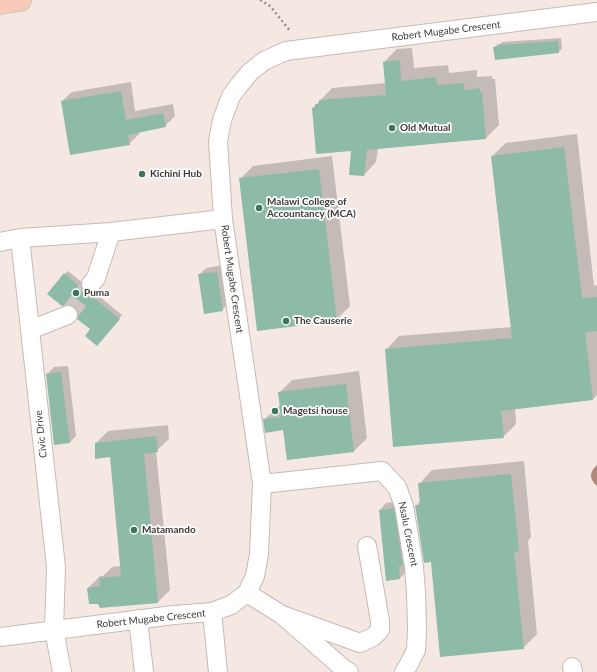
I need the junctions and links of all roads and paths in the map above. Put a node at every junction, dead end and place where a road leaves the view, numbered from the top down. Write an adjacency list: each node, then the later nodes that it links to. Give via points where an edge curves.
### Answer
1 (20, 0): 3 (main road)
2 (260, 0): 5 (path, via 270,6 290,30)
3 (0, 2)
4 (597, 12): 5 (street, Robert Mugabe Crescent)
5 (299, 49): 6 (street, Robert Mugabe Crescent, via 264,60 250,72 231,96 218,141)
6 (223, 219): 7 (street); 13 (street, Robert Mugabe Crescent)
7 (111, 232): 8 (street); 10 (street, via 96,278)
8 (20, 238): 9 (street); 12 (street, Civic Drive)
9 (0, 242)
10 (91, 284)
11 (68, 315): 12 (street)
12 (30, 330): 19 (street, Civic Drive, via 56,567)
13 (262, 484): 15 (street, Robert Mugabe Crescent, via 259,554 255,576); 25 (street, Nsalu Crescent, via 382,472 397,487 404,506 416,592 416,650)
14 (367, 546): 17 (street, via 380,621 380,630 373,637 360,643)
15 (247, 593): 16 (street, Robert Mugabe Crescent, via 231,605); 17 (street)
16 (212, 612): 18 (street, Robert Mugabe Crescent); 23 (street)
17 (282, 615): 24 (street)
18 (138, 619): 19 (street, Robert Mugabe Crescent); 22 (street)
19 (54, 630): 20 (street, Robert Mugabe Crescent); 21 (street, Civic Drive)
20 (0, 637)
21 (62, 672)
22 (144, 672)
23 (218, 672)
24 (350, 672)
25 (404, 672)

